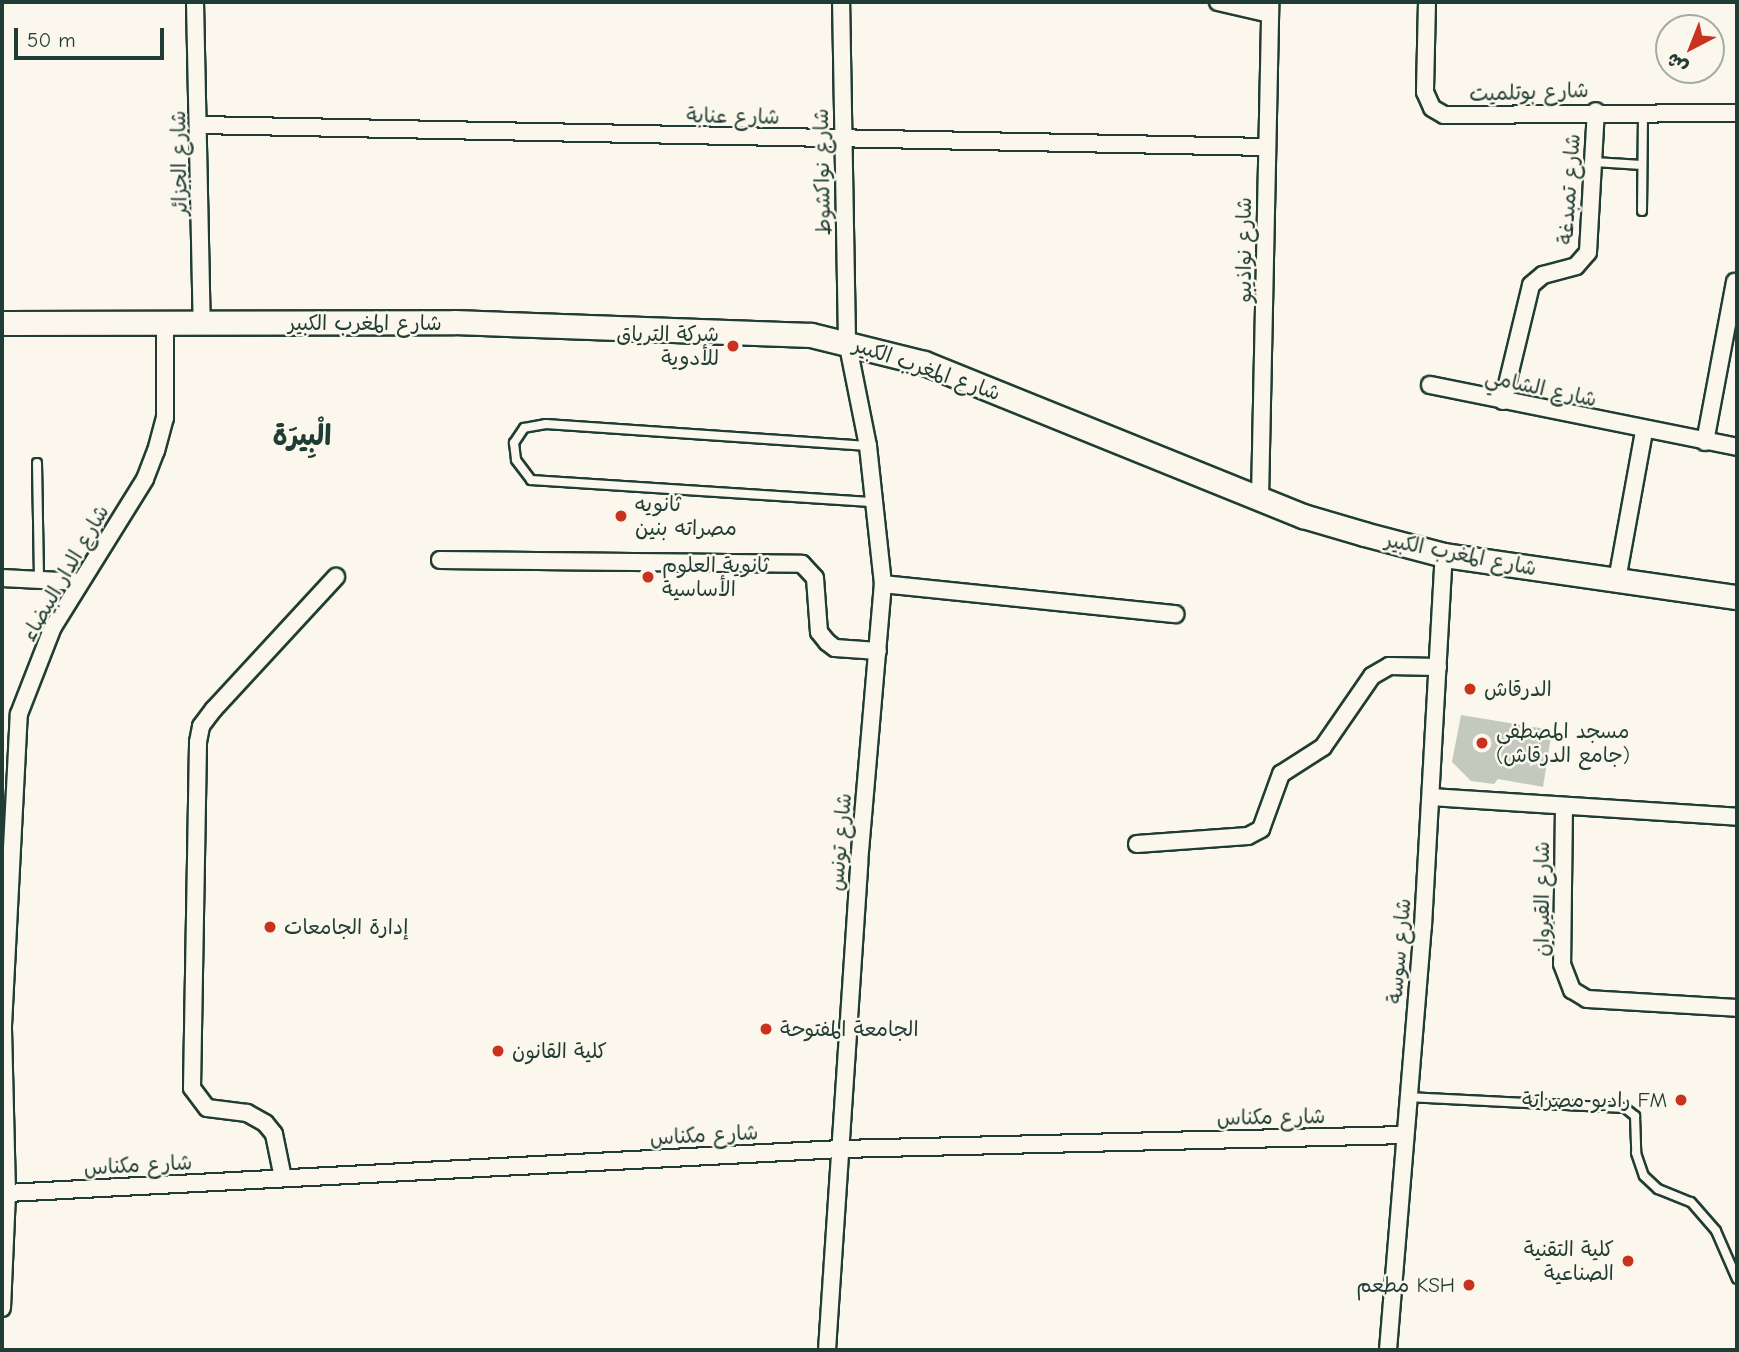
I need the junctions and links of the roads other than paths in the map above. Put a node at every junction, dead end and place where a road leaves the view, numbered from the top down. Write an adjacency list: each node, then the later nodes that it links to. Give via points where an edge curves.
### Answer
1 (195, 2): 9 (street, شارع الجزائر)
2 (841, 2): 10 (street, شارع نواكشوط)
3 (1218, 2): 5 (street)
4 (1427, 2): 6 (street, شارع بوتلميت, via 1425,92 1437,112 1452,116)
5 (1270, 8): 11 (street, شارع نواذيبو)
6 (1595, 111): 7 (street, شارع بوتلميت); 12 (street, شارع تمبدغة)
7 (1643, 111): 8 (street, شارع بوتلميت); 13 (lane)
8 (1737, 113)
9 (199, 125): 10 (street, شارع عنابة); 17 (street, شارع الجزائر)
10 (842, 140): 11 (street, شارع عنابة); 19 (street, شارع نواكشوط)
11 (1265, 148): 27 (street, شارع نواذيبو)
12 (1594, 162): 13 (lane); 21 (street, شارع تمبدغة, via 1588,252 1576,266 1543,275 1531,285)
13 (1642, 165): 14 (lane)
14 (1642, 211)
15 (1735, 282): 23 (street)
16 (2, 323): 18 (street, شارع المغرب الكبير)
17 (202, 324): 18 (street, شارع المغرب الكبير); 19 (street, شارع المغرب الكبير, via 454,322 779,333)
18 (165, 326): 35 (street, شارع الدار البيضاء, via 165,418 156,451 145,479)
19 (847, 341): 24 (street, شارع تونس); 27 (street, شارع المغرب الكبير, via 924,363)
20 (1430, 385): 21 (street, شارع الشامي)
21 (1503, 401): 22 (street, شارع الشامي)
22 (1644, 431): 23 (street, شارع الشامي); 34 (street)
23 (1705, 442): 25 (street, شارع الشامي)
24 (867, 446): 28 (street, شارع تونس); 28 (lane, via 546,424 524,428 514,443 516,460 531,480)
25 (1737, 447)
26 (37, 463): 33 (lane)
27 (1261, 498): 29 (street, شارع المغرب الكبير, via 1303,516)
28 (874, 502): 36 (street, شارع تونس)
29 (1444, 555): 34 (street, شارع المغرب الكبير); 40 (street, شارع سوسة)
30 (440, 560): 39 (street, via 802,565 815,578 819,632 827,642 835,649)
31 (336, 577): 51 (street, via 214,709 201,726 198,742 192,1088 207,1108 247,1113 265,1123 274,1134)
32 (2, 578): 33 (street)
33 (38, 580): 35 (street)
34 (1616, 580): 37 (street, شارع المغرب الكبير)
35 (80, 582): 41 (street, شارع الدار البيضاء, via 34,671)
36 (883, 584): 38 (street); 39 (street, شارع تونس)
37 (1737, 597)
38 (1175, 614)
39 (878, 651): 50 (street, شارع تونس)
40 (1438, 667): 42 (street, شارع سوسة); 45 (street, via 1389,666 1372,676 1323,747 1282,774 1273,789 1269,814 1255,832)
41 (9, 733): 47 (street, شارع الدار البيضاء)
42 (1431, 797): 43 (street); 48 (street, شارع سوسة)
43 (1564, 806): 44 (street); 46 (street, شارع القيروان, via 1562,964 1572,990 1587,999)
44 (1737, 817)
45 (1137, 844)
46 (1737, 1008)
47 (2, 1026): 52 (street, شارع الدار البيضاء)
48 (1407, 1097): 49 (street, شارع سوسة); 53 (lane, via 1625,1108 1635,1116 1636,1153 1644,1176 1658,1189 1691,1202 1716,1231)
49 (1404, 1135): 50 (street, شارع مكناس); 56 (street, شارع سوسة)
50 (841, 1149): 51 (street, شارع مكناس); 55 (street, شارع تونس)
51 (283, 1178): 52 (street, شارع مكناس)
52 (7, 1193): 54 (street, شارع الدار البيضاء)
53 (1737, 1279)
54 (2, 1308)
55 (827, 1350)
56 (1388, 1350)

